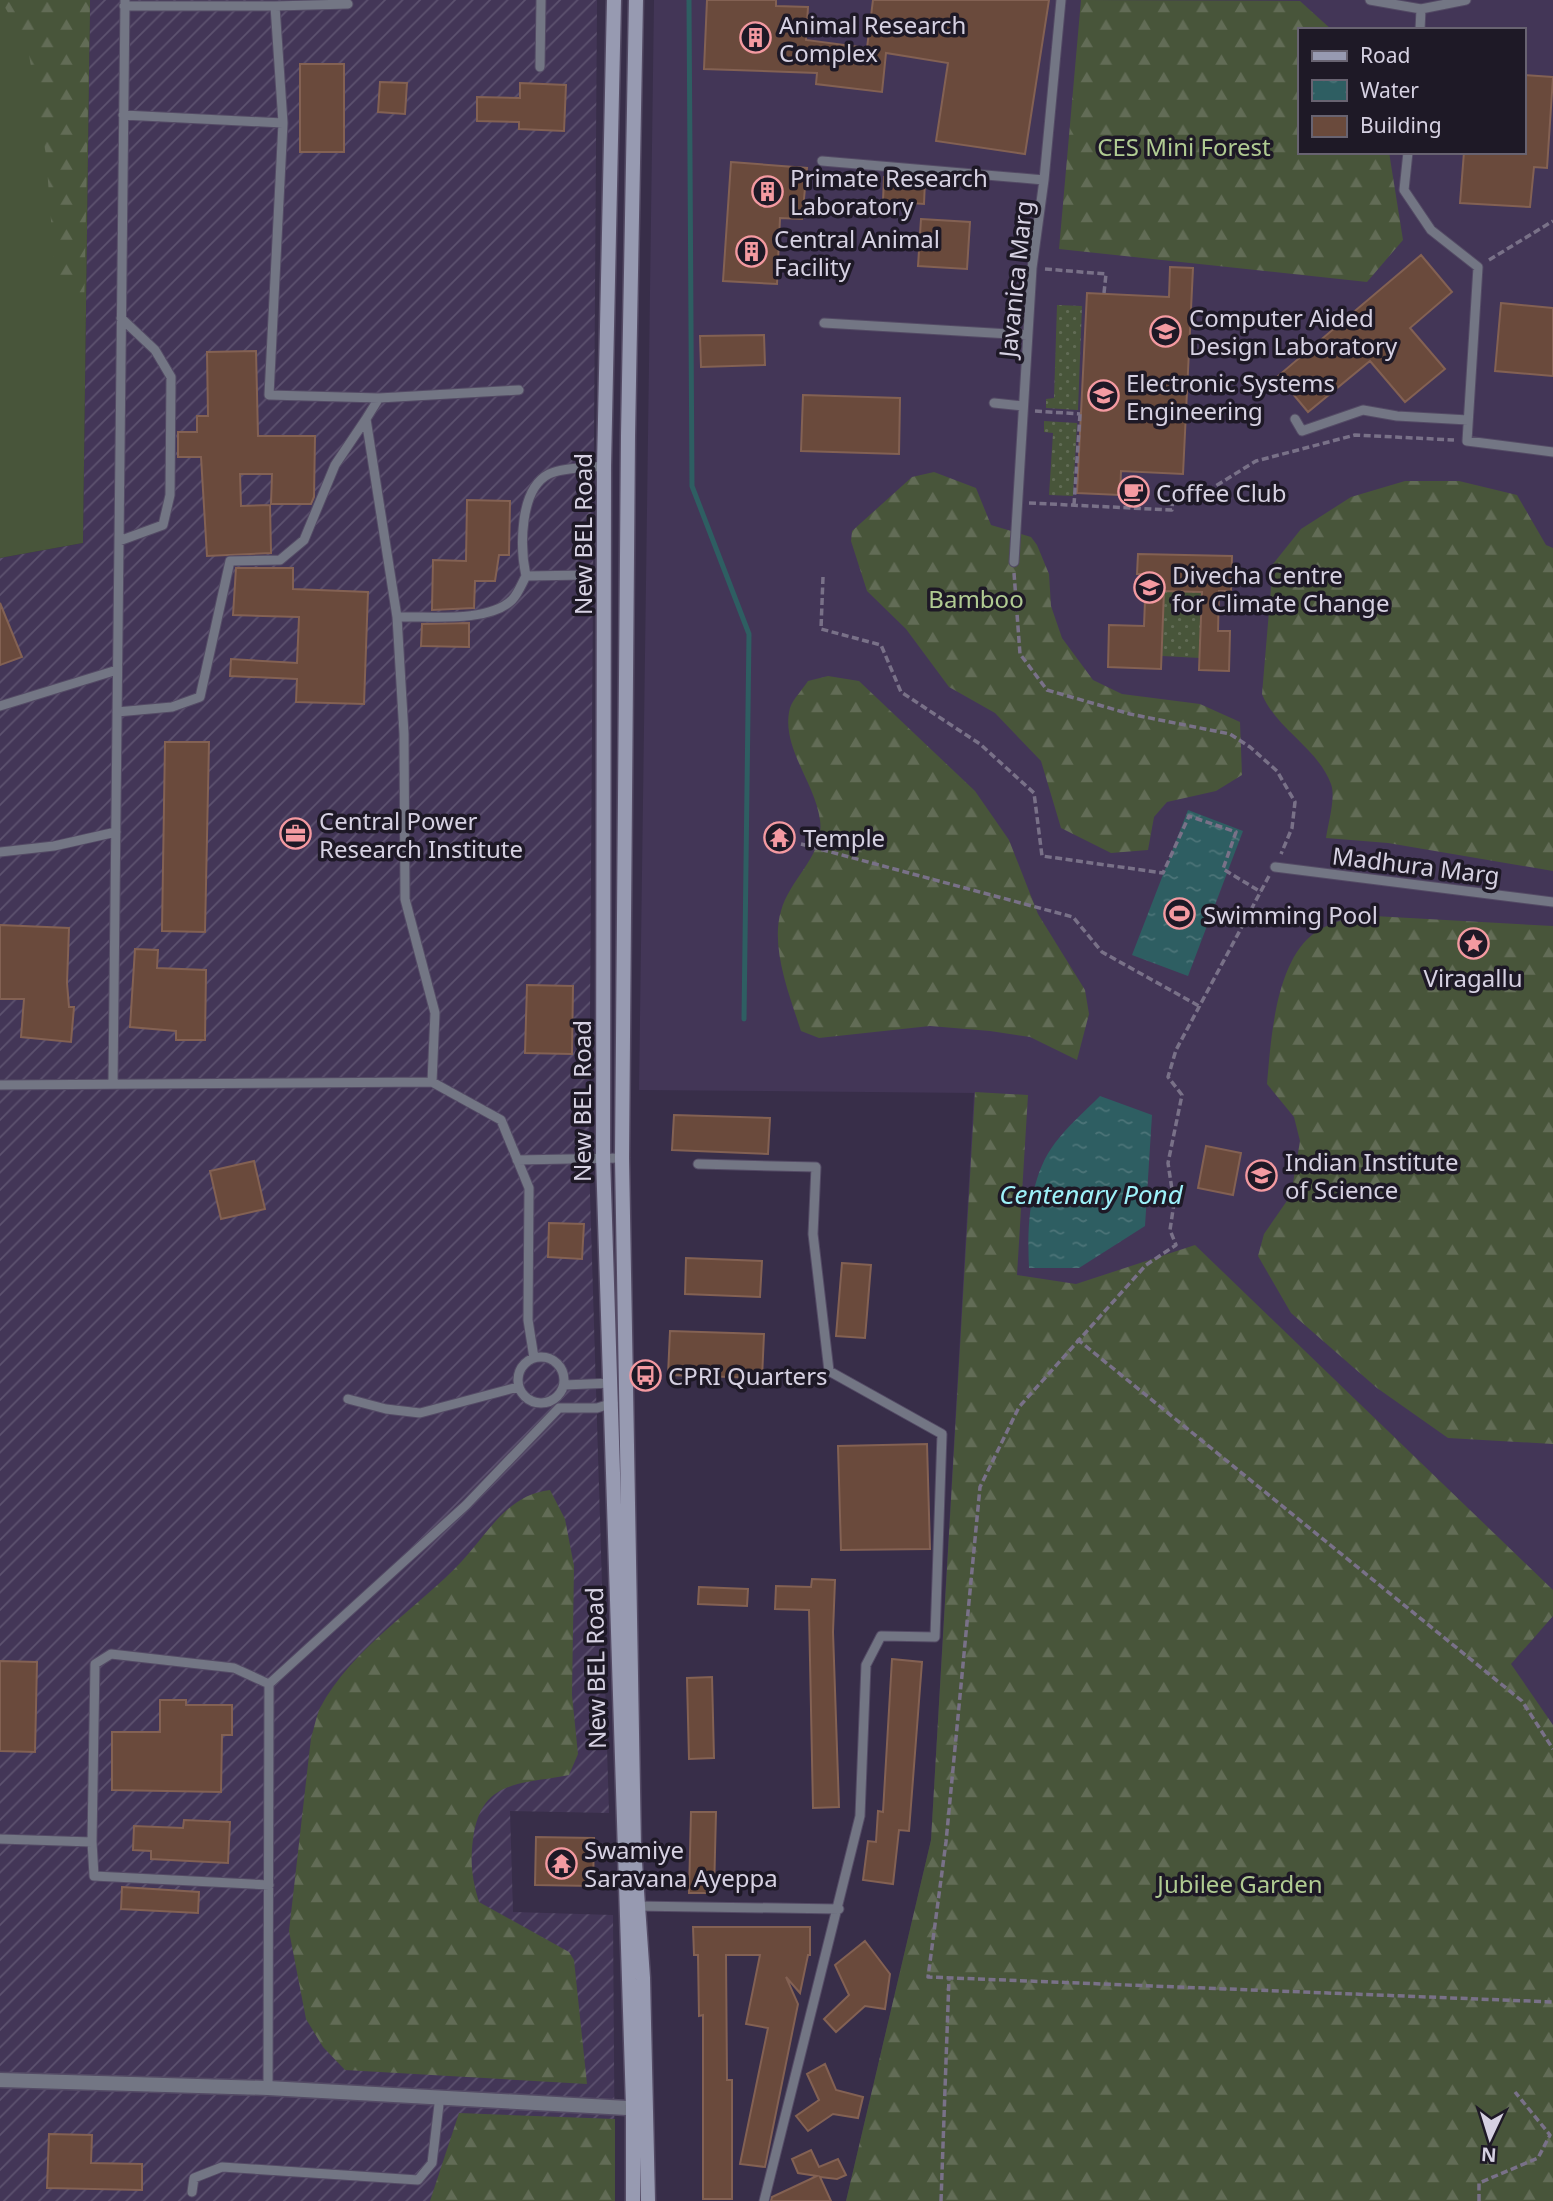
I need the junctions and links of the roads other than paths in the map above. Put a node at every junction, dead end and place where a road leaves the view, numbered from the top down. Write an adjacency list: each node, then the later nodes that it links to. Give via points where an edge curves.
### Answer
1 (541, 0): 12 (lane)
2 (614, 0): 29 (main road, New BEL Road)
3 (636, 0): 46 (main road, New BEL Road)
4 (1061, 0): 17 (lane, Javanica Marg)
5 (1370, 0): 10 (lane)
6 (1466, 0): 10 (lane)
7 (125, 3): 9 (lane); 13 (lane)
8 (348, 4): 9 (lane)
9 (275, 6): 14 (lane)
10 (1422, 9): 11 (lane)
11 (1420, 28)
12 (540, 67)
13 (123, 115): 14 (lane); 18 (lane)
14 (282, 123): 22 (lane, via 269,394)
15 (1408, 154): 27 (lane, via 1404,190 1432,230 1478,267)
16 (822, 161): 17 (lane)
17 (1044, 180): 20 (lane, Javanica Marg)
18 (121, 318): 30 (lane); 30 (lane, via 155,350 171,377 170,495 163,525)
19 (824, 323): 20 (lane)
20 (1027, 335): 24 (lane, Javanica Marg)
21 (519, 390): 22 (lane)
22 (379, 398): 25 (lane)
23 (994, 403): 24 (lane)
24 (1023, 408): 31 (lane, Javanica Marg)
25 (366, 419): 34 (lane); 37 (lane, via 335,465 303,540 280,560 230,561 200,697 172,707)
26 (1295, 419): 27 (lane, via 1302,431 1363,410)
27 (1468, 421): 28 (lane, via 1467,441)
28 (1553, 452)
29 (604, 466): 33 (lane, via 550,473 533,488 520,550); 45 (main road, New BEL Road)
30 (119, 541): 35 (lane)
31 (1014, 562)
32 (587, 575): 33 (lane)
33 (526, 576): 34 (lane, via 513,599 498,610 460,617)
34 (397, 617): 43 (lane, via 404,734 405,899 435,1013)
35 (117, 670): 36 (lane); 37 (lane)
36 (0, 706)
37 (117, 712): 38 (lane)
38 (116, 832): 39 (lane); 42 (lane)
39 (0, 852)
40 (1275, 867): 41 (lane, Madhura Marg)
41 (1553, 902)
42 (113, 1082): 43 (lane); 44 (lane)
43 (432, 1082): 47 (lane, via 501,1120)
44 (0, 1085)
45 (603, 1157): 46 (lane); 47 (lane); 50 (main road, New BEL Road)
46 (622, 1158): 59 (main road, New BEL Road)
47 (517, 1160): 49 (lane, via 529,1188 528,1320)
48 (698, 1164): 60 (lane, via 816,1167 813,1234 829,1371 942,1434 935,1637 881,1636 866,1665 860,1816)
49 (534, 1358): 51 (lane, via 557,1363); 52 (lane, via 519,1373)
50 (612, 1383): 51 (lane); 54 (main road, New BEL Road)
51 (564, 1385): 52 (lane, via 556,1398 542,1404 527,1399)
52 (518, 1387): 53 (lane, via 420,1413)
53 (348, 1399)
54 (613, 1403): 55 (lane, via 597,1408 559,1408 467,1506); 59 (main road, New BEL Road, via 622,1844)
55 (269, 1684): 57 (lane, via 234,1668 111,1654 95,1664); 58 (lane)
56 (0, 1839): 57 (lane)
57 (92, 1842): 58 (lane, via 94,1876)
58 (269, 1885): 62 (lane)
59 (633, 1906): 60 (lane); 64 (main road, New BEL Road)
60 (839, 1909): 68 (lane)
61 (0, 2080): 62 (street)
62 (268, 2088): 63 (street)
63 (440, 2096): 64 (street); 65 (lane, via 432,2163 418,2180 222,2167 194,2178)
64 (640, 2108): 66 (main road, New BEL Road); 67 (main road, New BEL Road)
65 (192, 2192)
66 (633, 2201)
67 (648, 2201)
68 (764, 2201)

